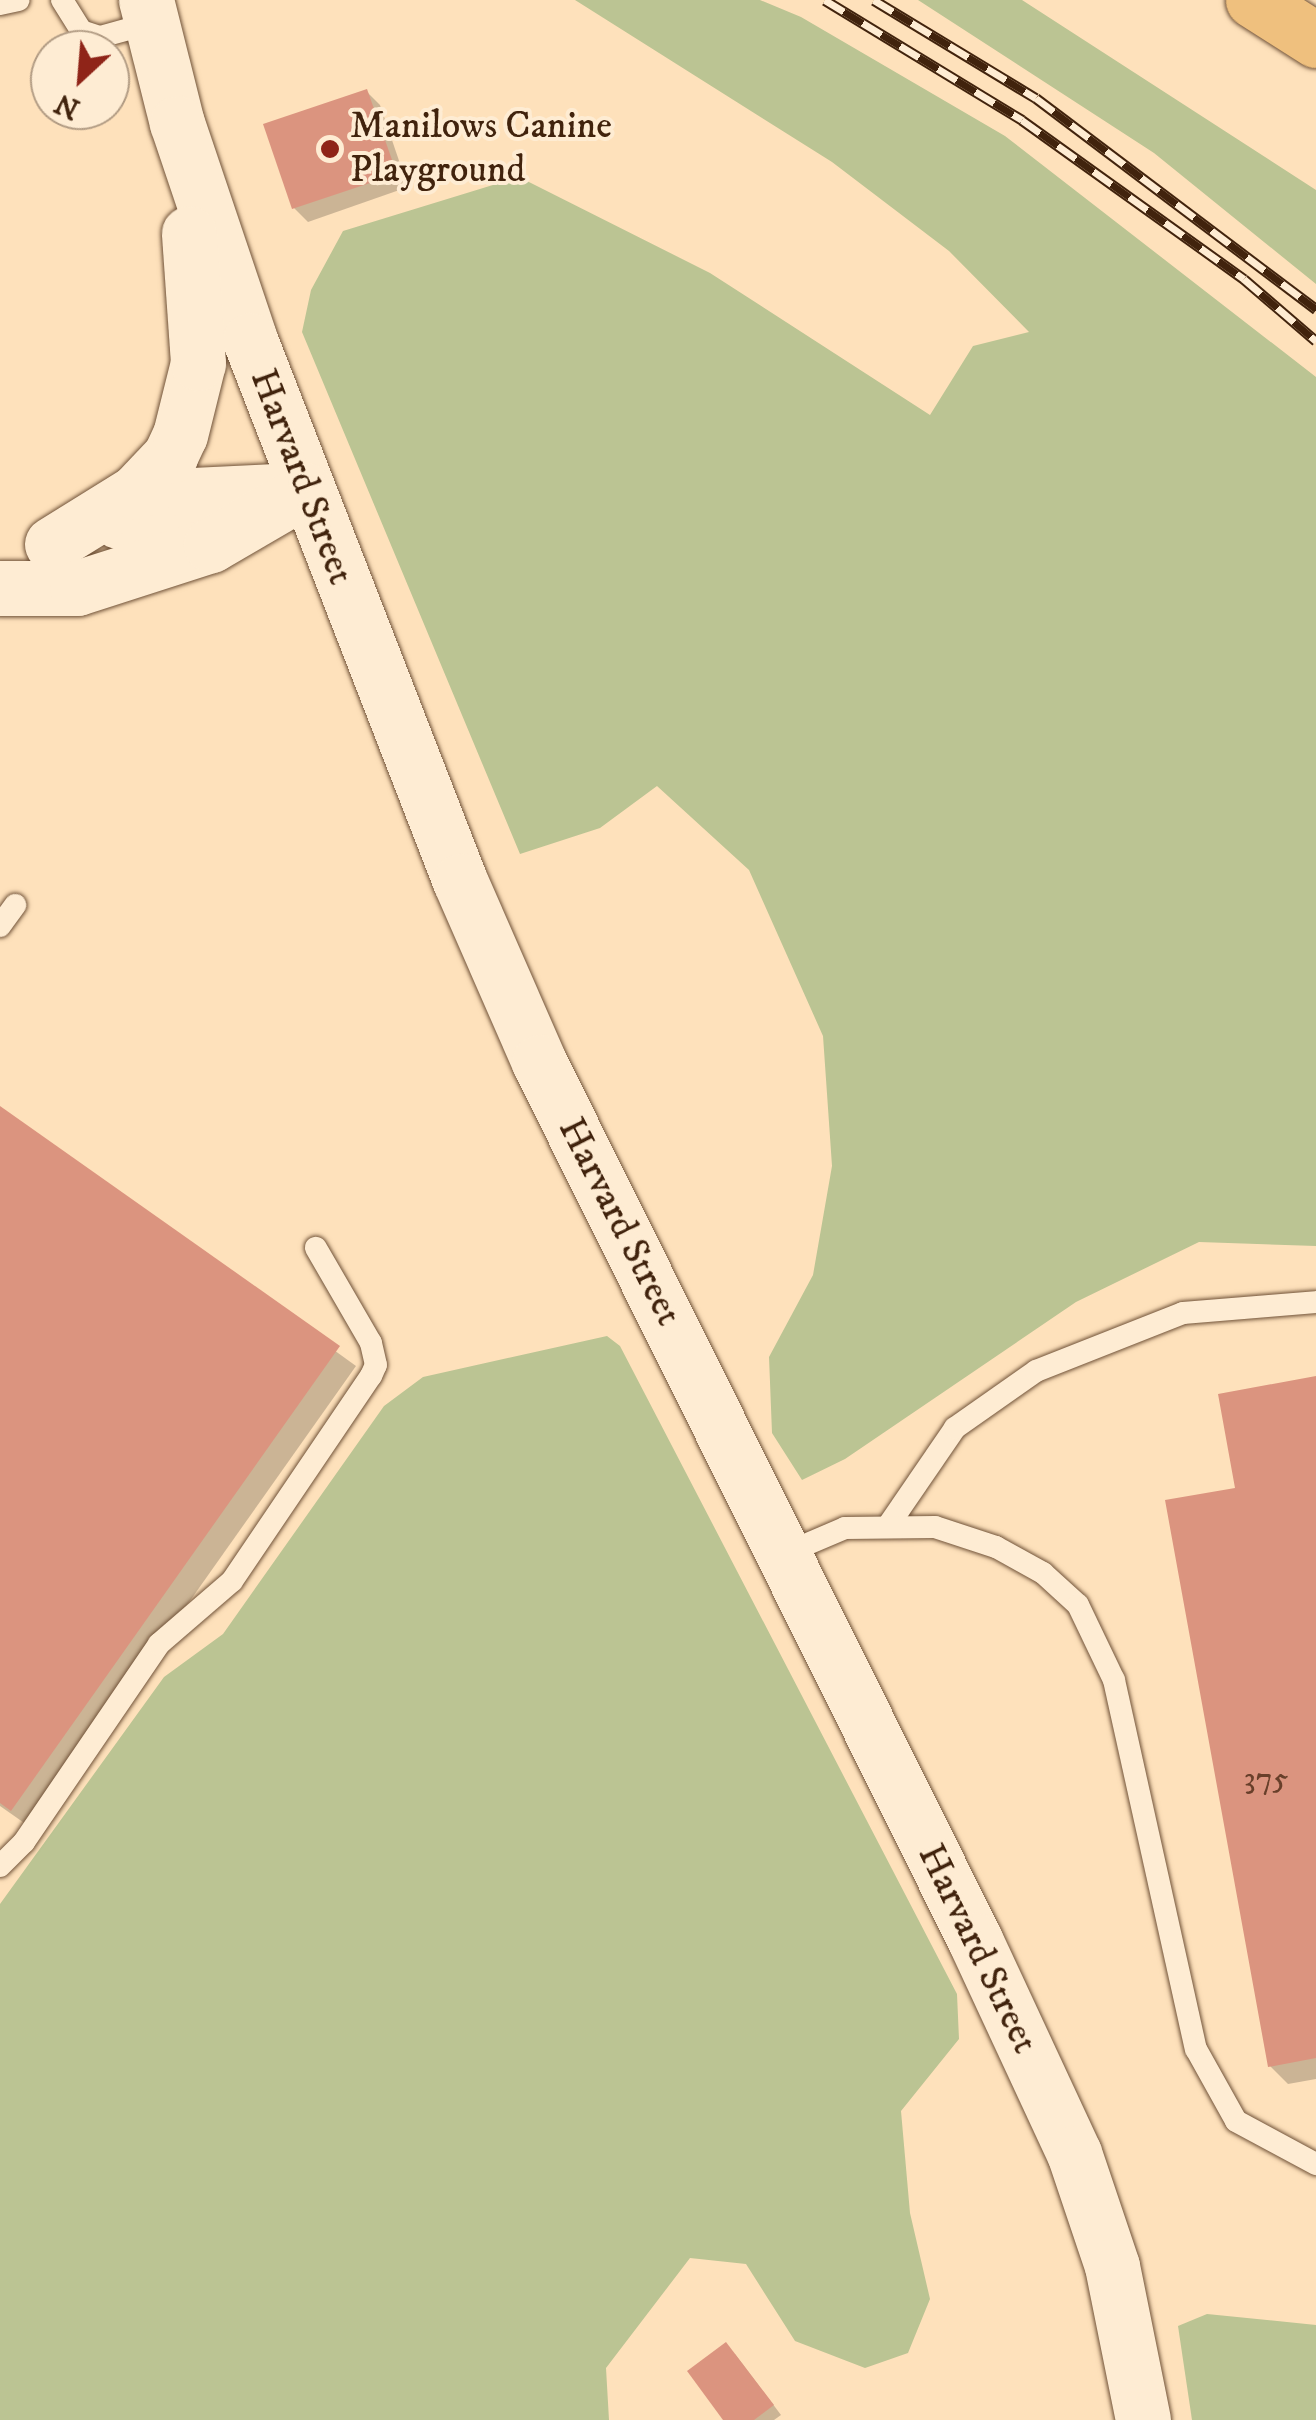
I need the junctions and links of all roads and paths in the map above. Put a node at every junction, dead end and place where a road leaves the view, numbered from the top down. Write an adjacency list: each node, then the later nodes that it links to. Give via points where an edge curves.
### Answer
1 (19, 0): 4 (lane)
2 (62, 0): 5 (lane, via 81,30 100,37)
3 (1253, 0): 6 (highway)
4 (0, 4)
5 (148, 11): 7 (main road, Harvard Street)
6 (1316, 40)
7 (177, 123): 8 (main road, Harvard Street); 9 (main road, via 198,313 188,412 170,456 154,475)
8 (306, 490): 9 (main road, via 193,496); 11 (main road, via 212,545 178,556 77,588); 17 (main road, Harvard Street, via 539,1062)
9 (52, 544): 10 (main road)
10 (0, 580)
11 (0, 588)
12 (15, 905): 13 (lane)
13 (0, 926)
14 (316, 1248): 18 (lane, via 371,1343 376,1365 232,1581 159,1644 24,1842)
15 (1316, 1302): 16 (lane, via 1183,1313 1036,1371 955,1428)
16 (890, 1523): 17 (lane, via 845,1528); 19 (lane, via 935,1527 996,1547 1044,1573 1078,1605 1114,1680 1196,2048 1236,2121)
17 (784, 1554): 20 (main road, Harvard Street, via 1074,2153 1112,2266)
18 (0, 1866)
19 (1316, 2164)
20 (1143, 2420)

